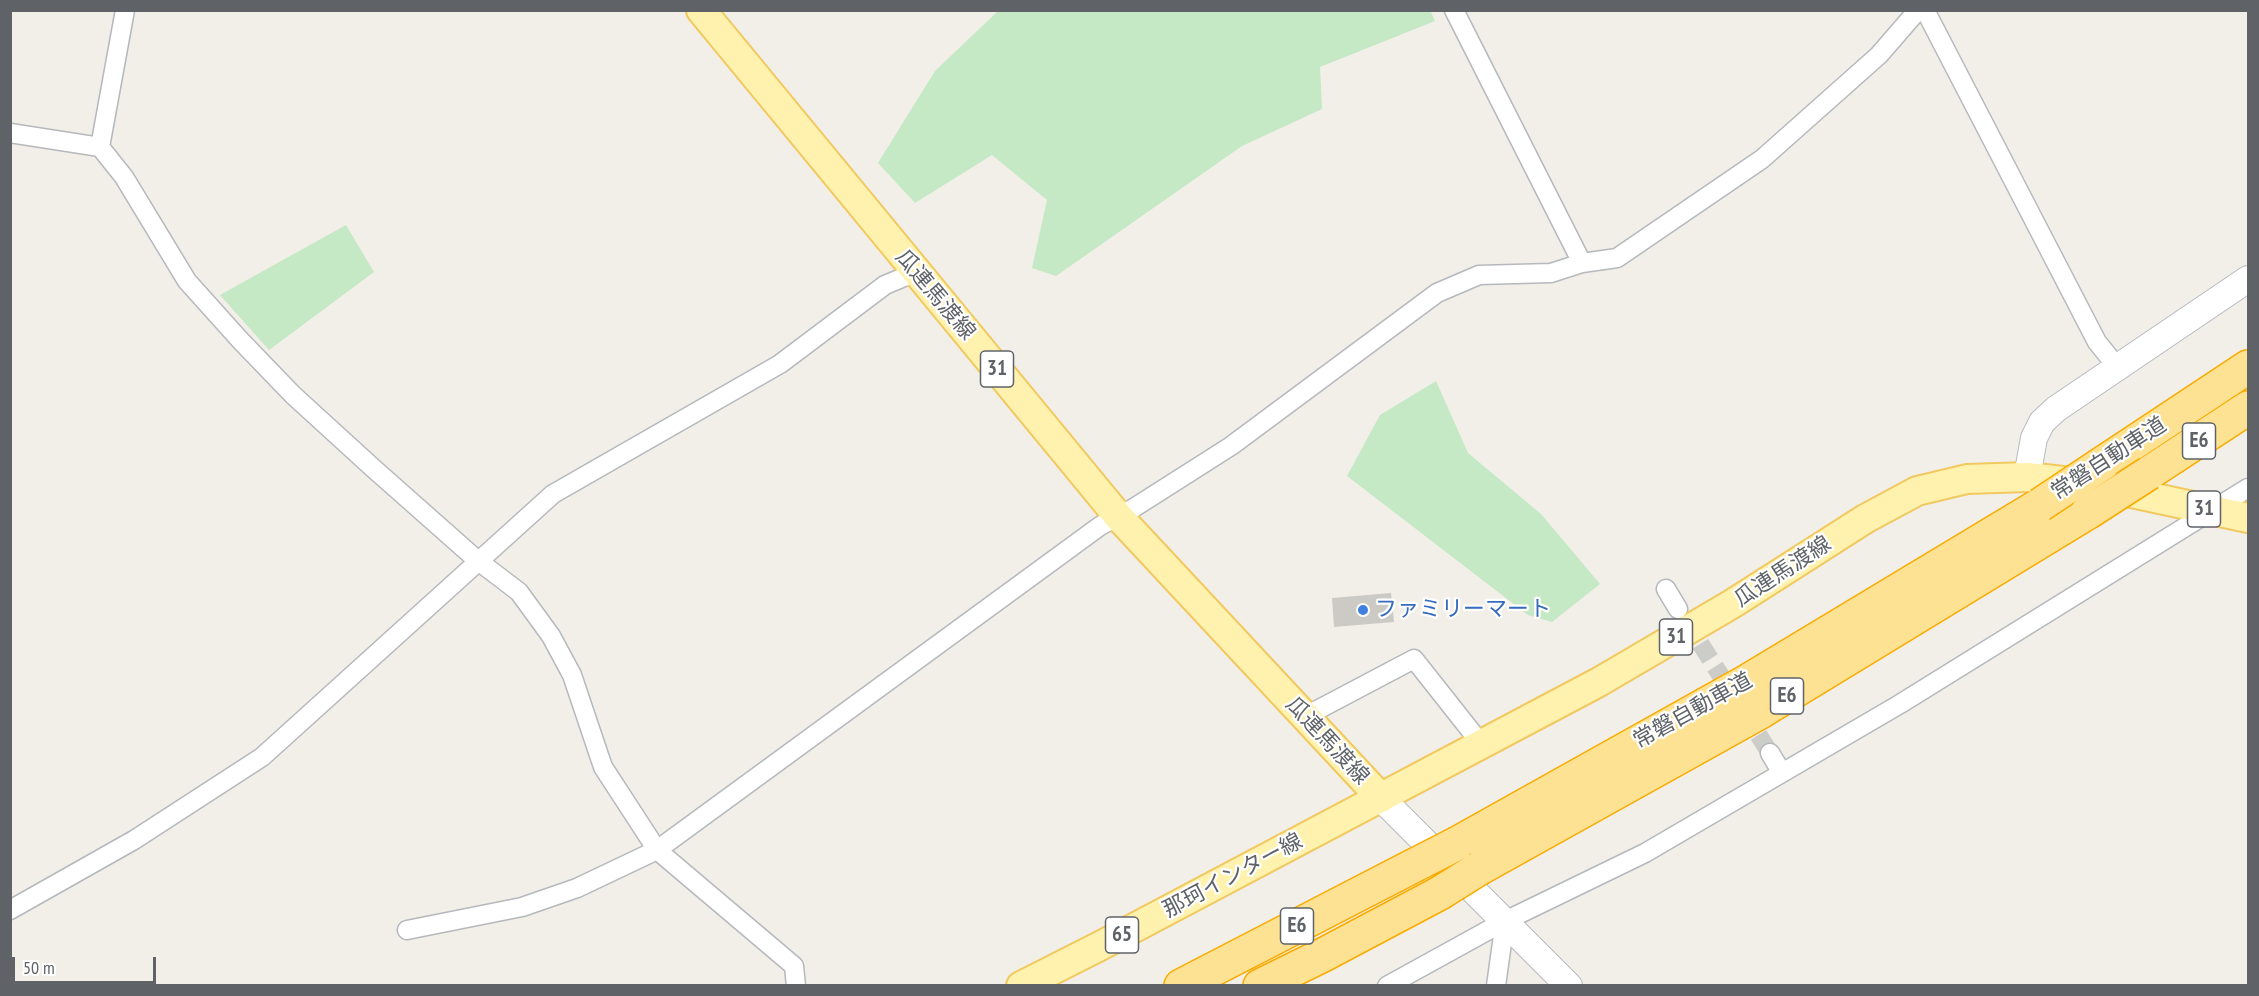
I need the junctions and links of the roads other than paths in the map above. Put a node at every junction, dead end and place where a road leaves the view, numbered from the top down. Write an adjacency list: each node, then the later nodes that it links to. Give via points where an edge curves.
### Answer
1 (125, 10): 7 (street)
2 (701, 10): 9 (main road, 瓜連馬渡線 / 31)
3 (1454, 10): 8 (street)
4 (1918, 10): 8 (street, via 1879,55 1762,159 1617,258)
5 (1925, 10): 12 (street, via 2097,342)
6 (10, 133): 7 (street)
7 (100, 147): 19 (street, via 124,177 187,281 240,340 293,395)
8 (1582, 263): 17 (street, via 1551,273 1479,275 1437,292 1231,446)
9 (916, 272): 17 (main road, 瓜連馬渡線 / 31); 19 (street, via 885,285 780,364 553,494)
10 (2248, 279): 12 (street)
11 (2248, 367): 15 (highway, 常磐自動車道 / E6, bridge, via 2103,463)
12 (2118, 368): 15 (street, via 2042,422 2034,438)
13 (2248, 408): 34 (highway, 常磐自動車道 / E6, bridge, via 2087,513 1762,711 1440,892)
14 (2248, 488): 16 (street)
15 (2034, 491): 16 (main road, 瓜連馬渡線 / 31, via 2090,484); 23 (main road, 瓜連馬渡線 / 31, via 1967,479 1908,496 1609,676); 33 (highway, 常磐自動車道 / E6, bridge, via 1746,682 1458,843)
16 (2213, 511): 18 (main road, 瓜連馬渡線 / 31); 25 (street)
17 (1118, 516): 22 (main road, 瓜連馬渡線 / 31); 27 (street)
18 (2248, 518)
19 (477, 560): 27 (street, via 519,592 551,636 572,675 603,767); 28 (street, via 262,757 134,840)
20 (1666, 589): 21 (street)
21 (1678, 609)
22 (1304, 717): 23 (street, via 1414,659); 26 (main road, 瓜連馬渡線 / 31)
23 (1482, 745): 26 (main road, 瓜連馬渡線 / 31)
24 (1770, 753): 25 (street)
25 (1782, 773): 29 (street, via 1645,853)
26 (1381, 798): 29 (street); 32 (main road, 那珂インター線 / 65)
27 (657, 850): 30 (street, via 577,888 522,907); 31 (street, via 794,966)
28 (10, 910)
29 (1505, 921): 35 (street); 36 (street); 37 (street)
30 (407, 930)
31 (796, 986)
32 (1021, 986)
33 (1181, 986)
34 (1260, 986)
35 (1387, 986)
36 (1496, 986)
37 (1569, 986)

